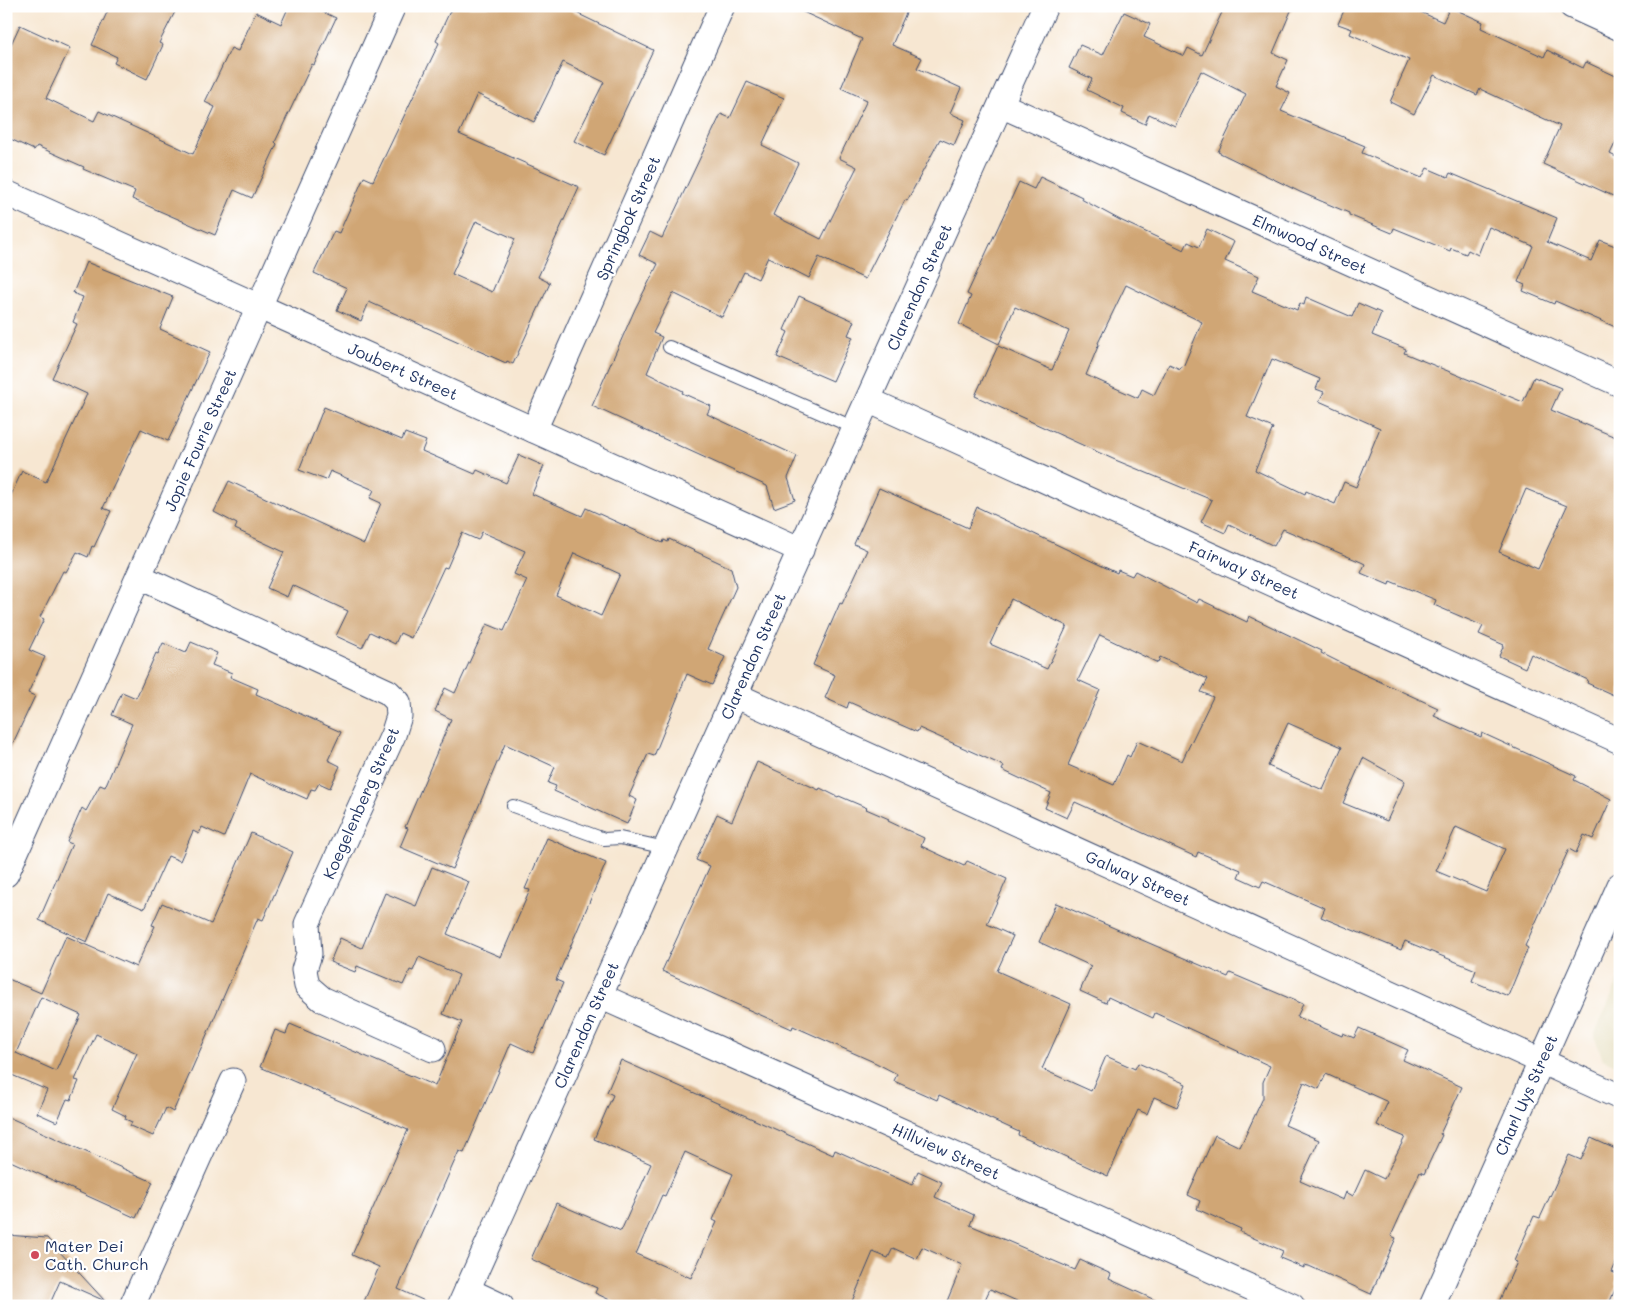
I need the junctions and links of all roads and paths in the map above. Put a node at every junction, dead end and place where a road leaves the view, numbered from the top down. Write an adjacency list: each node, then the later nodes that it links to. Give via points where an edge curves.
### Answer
1 (393, 6): 8 (street, Jopie Fourie Street)
2 (722, 6): 13 (street, Springbok Street)
3 (1046, 6): 6 (street, Clarendon Street)
4 (1572, 6): 5 (street)
5 (1620, 28)
6 (1001, 105): 10 (street, Elmwood Street); 11 (street, Clarendon Street)
7 (6, 193): 8 (street, Joubert Street)
8 (259, 306): 13 (street, Joubert Street); 15 (street, Jopie Fourie Street)
9 (669, 347): 12 (lane)
10 (1620, 384)
11 (868, 400): 12 (street, Clarendon Street); 17 (street, Fairway Street)
12 (855, 428): 14 (street, Clarendon Street)
13 (534, 430): 14 (street, Joubert Street)
14 (800, 550): 16 (street, Clarendon Street)
15 (140, 577): 20 (street, Jopie Fourie Street); 23 (street, Koegelenberg Street, via 388,692 398,702 399,716 393,735 307,924 309,954 304,970 307,986 322,999)
16 (735, 696): 19 (street, Clarendon Street); 24 (street, Galway Street)
17 (1620, 741)
18 (513, 806): 19 (lane, via 604,839 620,838)
19 (666, 848): 22 (street, Clarendon Street)
20 (6, 874)
21 (1620, 885): 24 (street, Charl Uys Street)
22 (600, 996): 27 (street, Clarendon Street); 30 (street, Hillview Street)
23 (433, 1049)
24 (1541, 1061): 26 (street, Galway Street); 31 (street, Charl Uys Street)
25 (233, 1081): 28 (street)
26 (1620, 1097)
27 (464, 1298): 29 (street)
28 (132, 1306)
29 (501, 1306)
30 (1292, 1306)
31 (1432, 1306)

